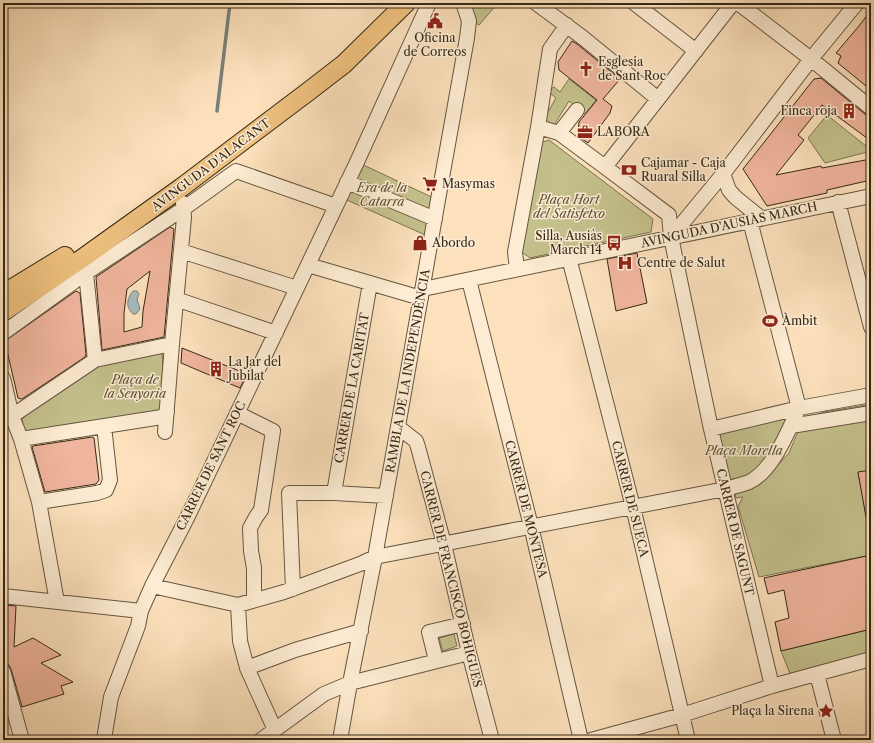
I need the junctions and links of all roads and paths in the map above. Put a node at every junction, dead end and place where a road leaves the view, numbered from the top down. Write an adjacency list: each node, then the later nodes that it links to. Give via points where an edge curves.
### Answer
1 (393, 3): 37 (main road, AVINGUDA D'ALACANT, via 346,50 201,162 75,250)
2 (406, 3): 21 (main road, AVINGUDA D'ALACANT, via 344,64)
3 (429, 3): 20 (street, CARRER DE SANT ROC)
4 (463, 3): 26 (street, RAMBLA DE LA INDEPENDÈNCIA, via 469,21 467,38)
5 (536, 3): 10 (street)
6 (634, 3): 11 (street)
7 (733, 3): 11 (street)
8 (738, 3): 12 (street)
9 (857, 3): 12 (street)
10 (567, 25): 13 (street); 16 (street, via 550,49)
11 (696, 51): 13 (street)
12 (811, 60): 14 (street); 19 (street)
13 (658, 100): 18 (street)
14 (871, 108)
15 (578, 110): 17 (street)
16 (538, 127): 17 (street); 32 (street, via 515,252)
17 (559, 133): 18 (street, CARRER DE SAGUNT)
18 (605, 167): 28 (street, CARRER DE SAGUNT, via 669,215)
19 (723, 174): 27 (street, via 730,190); 28 (street)
20 (347, 182): 24 (street, CARRER DE SANT ROC); 26 (street)
21 (182, 187): 25 (street); 40 (main road, AVINGUDA D'ALACANT)
22 (871, 196): 23 (street, AVINGUDA D'AUSIÀS MARCH)
23 (838, 202): 27 (street, AVINGUDA D'AUSIÀS MARCH); 41 (street)
24 (336, 206): 25 (street, AVINGUDA D'ALACANT, via 236,172); 31 (street, CARRER DE SANT ROC)
25 (183, 209): 29 (street); 33 (street, AVINGUDA D'ALACANT)
26 (435, 219): 38 (street, RAMBLA DE LA INDEPENDÈNCIA)
27 (755, 220): 28 (street, AVINGUDA D'AUSIÀS MARCH); 48 (street)
28 (671, 237): 30 (street, AVINGUDA D'AUSIÀS MARCH); 56 (street, CARRER DE SAGUNT)
29 (181, 251): 36 (street); 39 (street)
30 (570, 258): 32 (street, AVINGUDA D'AUSIÀS MARCH); 63 (street, CARRER DE SUECA)
31 (308, 265): 35 (street); 36 (street, CARRER DE SANT ROC)
32 (517, 269): 34 (street, AVINGUDA D'AUSIÀS MARCH)
33 (86, 273): 43 (street, AVINGUDA D'ALACANT); 45 (street)
34 (469, 280): 38 (street, AVINGUDA D'AUSIÀS MARCH); 64 (street, CARRER DE MONTESA)
35 (370, 283): 38 (street); 60 (street, CARRER DE LA CARITAT)
36 (297, 288): 42 (street, CARRER DE SANT ROC)
37 (3, 294)
38 (422, 294): 55 (street, RAMBLA DE LA INDEPENDÈNCIA)
39 (176, 299): 42 (street); 44 (street)
40 (3, 312)
41 (871, 327)
42 (276, 332): 50 (street, CARRER DE SANT ROC)
43 (3, 333)
44 (172, 344): 45 (street); 49 (street)
45 (95, 360): 52 (street)
46 (3, 378): 52 (street)
47 (871, 395): 48 (street)
48 (799, 408): 54 (street); 56 (street)
49 (167, 412): 53 (street, via 162,417); 57 (street)
50 (237, 413): 67 (street, CARRER DE SANT ROC); 70 (street, via 273,431 261,510 250,528)
51 (871, 413): 54 (street)
52 (8, 418): 58 (street)
53 (104, 426): 58 (street); 62 (street, via 110,480 106,490)
54 (791, 426): 59 (street, via 776,455 763,472 750,481)
55 (398, 427): 61 (street, RAMBLA DE LA INDEPENDÈNCIA); 65 (street, CARRER DE FRANCISCO BOHIGUES, via 416,441)
56 (711, 429): 59 (street, CARRER DE SAGUNT)
57 (165, 432)
58 (21, 438): 62 (street)
59 (725, 489): 63 (street); 83 (street, CARRER DE SAGUNT)
60 (334, 493): 61 (street); 68 (street, via 289,493)
61 (386, 496): 66 (street, RAMBLA DE LA INDEPENDÈNCIA)
62 (39, 502): 71 (street)
63 (633, 507): 64 (street); 84 (street, CARRER DE SUECA)
64 (531, 526): 65 (street); 91 (street, CARRER DE MONTESA)
65 (444, 544): 66 (street); 74 (street, CARRER DE FRANCISCO BOHIGUES)
66 (375, 557): 68 (street); 75 (street, RAMBLA DE LA INDEPENDÈNCIA)
67 (152, 586): 72 (street); 73 (street, CARRER DE SANT ROC)
68 (293, 589): 70 (street)
69 (3, 596): 71 (street)
70 (254, 600): 72 (street)
71 (57, 602): 73 (street)
72 (238, 605): 79 (street, via 240,642)
73 (141, 611): 87 (street, CARRER DE SANT ROC, via 112,697)
74 (463, 624): 76 (street, CARRER DE FRANCISCO BOHIGUES); 78 (street, via 429,632)
75 (361, 631): 79 (street, via 295,650); 82 (street, RAMBLA DE LA INDEPENDÈNCIA)
76 (469, 653): 78 (street); 90 (street, CARRER DE FRANCISCO BOHIGUES)
77 (871, 659): 80 (street)
78 (436, 660): 82 (street)
79 (247, 668): 85 (street)
80 (817, 674): 83 (street); 94 (street)
81 (4, 676): 86 (street)
82 (350, 683): 85 (street, via 324,694); 89 (street, RAMBLA DE LA INDEPENDÈNCIA)
83 (772, 686): 84 (street)
84 (682, 715): 92 (street); 93 (street, CARRER DE SUECA)
85 (275, 730): 88 (street)
86 (22, 740)
87 (104, 740)
88 (261, 740)
89 (340, 740)
90 (492, 740)
91 (581, 740)
92 (591, 740)
93 (688, 740)
94 (834, 740)

